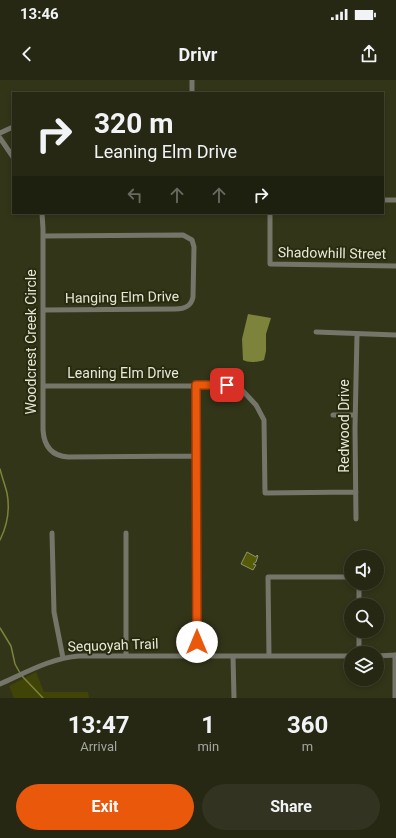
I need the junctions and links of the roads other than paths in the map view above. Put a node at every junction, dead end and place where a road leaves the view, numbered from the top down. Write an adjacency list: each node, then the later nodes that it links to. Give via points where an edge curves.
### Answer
1 (192, 80): 2 (street)
2 (192, 92)
3 (12, 127): 4 (street)
4 (0, 133)
5 (0, 138): 6 (street)
6 (12, 156)
7 (384, 200): 8 (street)
8 (396, 200)
9 (42, 214): 11 (street, Woodcrest Creek Circle)
10 (270, 214): 12 (street, Shadowhill Street, via 270,264)
11 (43, 236): 13 (street, Woodcrest Creek Circle); 13 (street, Hanging Elm Drive, via 183,235 192,240 194,247 193,299 187,307)
12 (396, 266)
13 (43, 310): 18 (street, Woodcrest Creek Circle)
14 (316, 332): 15 (street)
15 (357, 334): 16 (street); 20 (street, Redwood Drive)
16 (396, 335)
17 (196, 385): 18 (street, Leaning Elm Drive); 21 (street); 22 (street, Leaning Elm Drive, via 237,386 260,411 264,423 265,493)
18 (43, 386): 21 (street, Woodcrest Creek Circle, via 45,442 56,454 68,457)
19 (333, 415): 20 (street)
20 (355, 415): 22 (street, Redwood Drive)
21 (196, 456): 29 (street)
22 (356, 492): 23 (street, Redwood Drive)
23 (356, 519)
24 (126, 533): 28 (street)
25 (52, 534): 34 (street, via 54,612)
26 (344, 577): 31 (street, via 268,577)
27 (396, 655): 33 (street); 37 (street)
28 (126, 656): 29 (street, Sequoyah Trail); 34 (street, Sequoyah Trail)
29 (197, 656): 30 (street, Sequoyah Trail)
30 (233, 656): 31 (street, Sequoyah Trail); 36 (street)
31 (269, 656): 32 (street, Sequoyah Trail)
32 (344, 656)
33 (384, 656)
34 (63, 658): 35 (street, Sequoyah Trail)
35 (0, 684)
36 (234, 698)
37 (395, 698)

